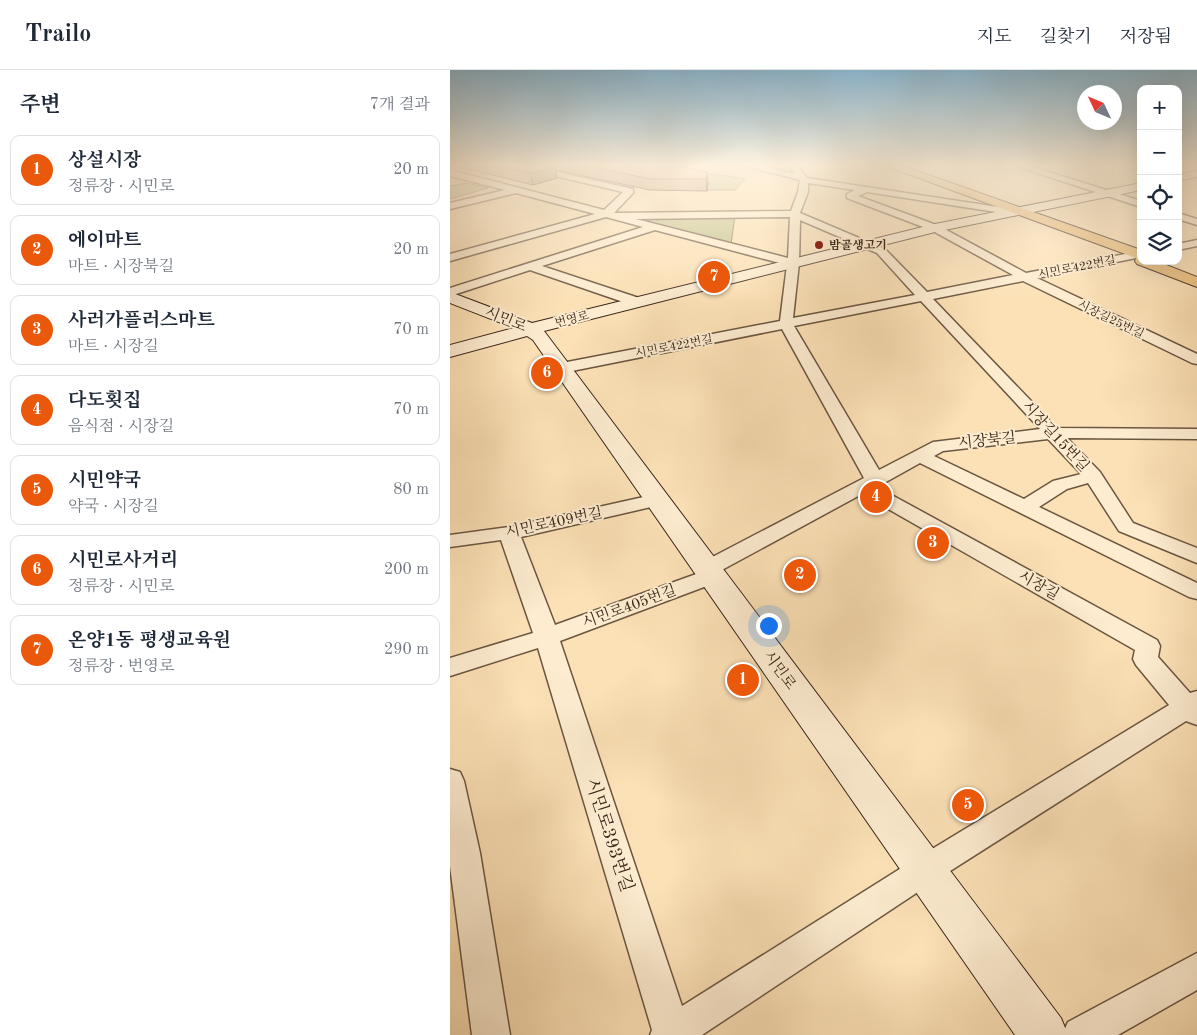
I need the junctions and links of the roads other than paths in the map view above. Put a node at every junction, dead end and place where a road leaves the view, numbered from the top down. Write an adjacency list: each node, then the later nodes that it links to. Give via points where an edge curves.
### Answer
1 (594, 211): 9 (street, 번영로)
2 (613, 211): 9 (street)
3 (796, 211): 8 (street)
4 (890, 211): 13 (street)
5 (1008, 211): 7 (street)
6 (1020, 211): 7 (street, 번영로)
7 (1015, 212): 13 (street, 번영로); 17 (main road, via 1026,219)
8 (795, 214): 9 (street); 15 (street); 20 (street)
9 (609, 215): 12 (street, 번영로); 19 (street)
10 (1182, 217): 11 (street)
11 (1197, 222)
12 (653, 227): 20 (street, 번영로); 23 (street, 시민로)
13 (935, 228): 15 (street, 번영로); 25 (street, 시민로422번길)
14 (1197, 243): 16 (street)
15 (867, 245): 20 (street, 번영로); 29 (street, via 881,251)
16 (1182, 246)
17 (1137, 256)
18 (1137, 257): 25 (street, 시민로422번길)
19 (450, 258)
20 (793, 263): 30 (street, 번영로); 31 (street)
21 (1158, 265): 26 (main road)
22 (1167, 265): 24 (main road)
23 (530, 266): 27 (street, 시민로); 30 (street, 번영로)
24 (1197, 276)
25 (1025, 277): 29 (street, 시민로422번길); 34 (street, 시장길25번길)
26 (1197, 282)
27 (450, 292)
28 (450, 297): 32 (street, 시민로)
29 (924, 298): 31 (street, 시민로422번길); 36 (street, 시장길15번길)
30 (637, 302): 32 (street, 번영로)
31 (786, 324): 35 (street, 시민로422번길); 40 (street)
32 (531, 329): 33 (street, 번영로); 35 (street, 시민로)
33 (450, 351)
34 (1197, 360)
35 (562, 368): 41 (street, 시민로)
36 (1053, 433): 37 (street, 시장북길); 38 (street, 시장북길, via 939,446); 39 (street, 시장길15번길)
37 (1197, 434)
38 (920, 456): 40 (street, 시장북길); 42 (street)
39 (1093, 476): 42 (street, via 1060,485); 45 (street, 시장길15번길, via 1126,527)
40 (869, 484): 46 (street, 시장북길); 50 (street, 시장길, via 1148,646 1145,659)
41 (657, 500): 43 (street, 시민로409번길); 46 (street, 시민로)
42 (1025, 508): 47 (street)
43 (509, 532): 44 (street, 시민로409번길); 48 (street)
44 (450, 540)
45 (1197, 556)
46 (709, 572): 48 (street, 시민로405번길); 52 (street, 시민로)
47 (1197, 592)
48 (547, 637): 49 (street, 시민로405번길); 54 (street, 시민로393번길)
49 (450, 667)
50 (1194, 708): 52 (street, 시장길)
51 (450, 781): 55 (street)
52 (925, 870): 54 (street, 시민로393번길); 56 (street, 시민로)
53 (1197, 971): 57 (street)
54 (670, 1034)
55 (491, 1035)
56 (1044, 1035)
57 (1080, 1035)

